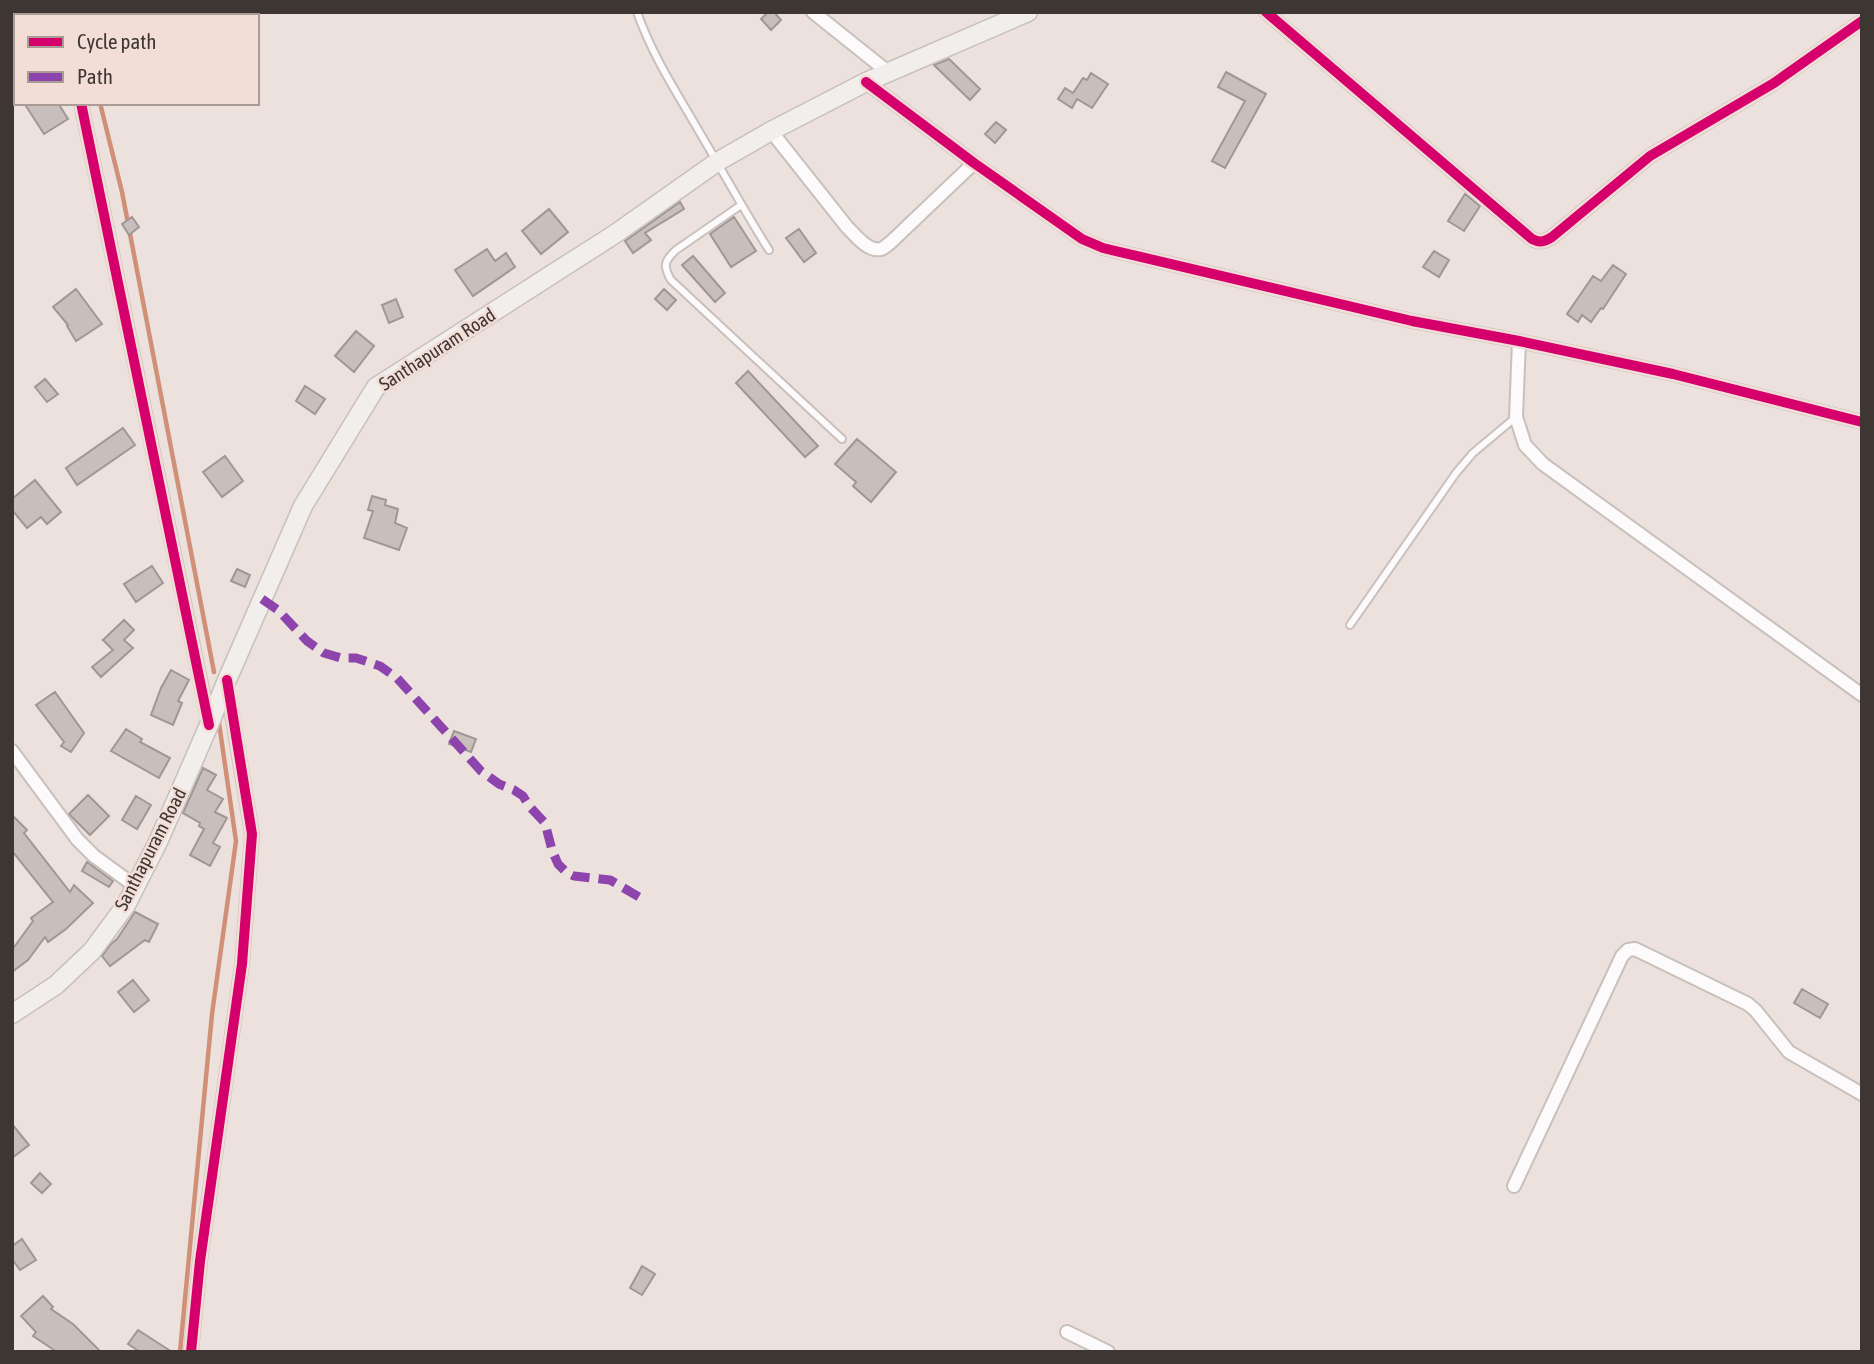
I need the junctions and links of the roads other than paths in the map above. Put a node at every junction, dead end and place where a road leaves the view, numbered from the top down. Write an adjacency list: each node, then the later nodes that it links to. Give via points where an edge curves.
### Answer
1 (637, 12): 9 (lane, via 654,54)
2 (813, 12): 6 (street)
3 (1028, 12): 6 (main road, Santhapuram Road)
4 (1266, 12): 5 (street, via 1538,242 1552,237 1650,156 1773,83)
5 (1862, 21)
6 (877, 77): 8 (main road, Santhapuram Road); 10 (street)
7 (81, 105): 20 (street)
8 (771, 131): 9 (main road, Santhapuram Road); 10 (street, via 848,228 870,248 881,249 891,242)
9 (718, 162): 11 (lane); 18 (main road, Santhapuram Road, via 615,234 376,387 303,506)
10 (974, 163): 13 (street, via 1082,240 1103,248 1412,321)
11 (741, 205): 12 (lane); 16 (lane, via 668,257 666,272)
12 (769, 250)
13 (1519, 341): 14 (street); 15 (street)
14 (1516, 417): 17 (lane, via 1456,473); 19 (street, via 1525,445 1543,464)
15 (1862, 422)
16 (842, 439)
17 (1350, 625)
18 (227, 680): 20 (main road, Santhapuram Road); 27 (street, via 252,834 242,964)
19 (1862, 695)
20 (209, 725): 22 (main road, Santhapuram Road)
21 (12, 751): 22 (street, via 77,839)
22 (135, 886): 23 (main road, Santhapuram Road, via 92,951 56,985)
23 (12, 1014)
24 (1862, 1094): 25 (street, via 1788,1052 1748,1004 1628,950)
25 (1514, 1186)
26 (1067, 1332): 28 (street)
27 (191, 1352)
28 (1108, 1352)

